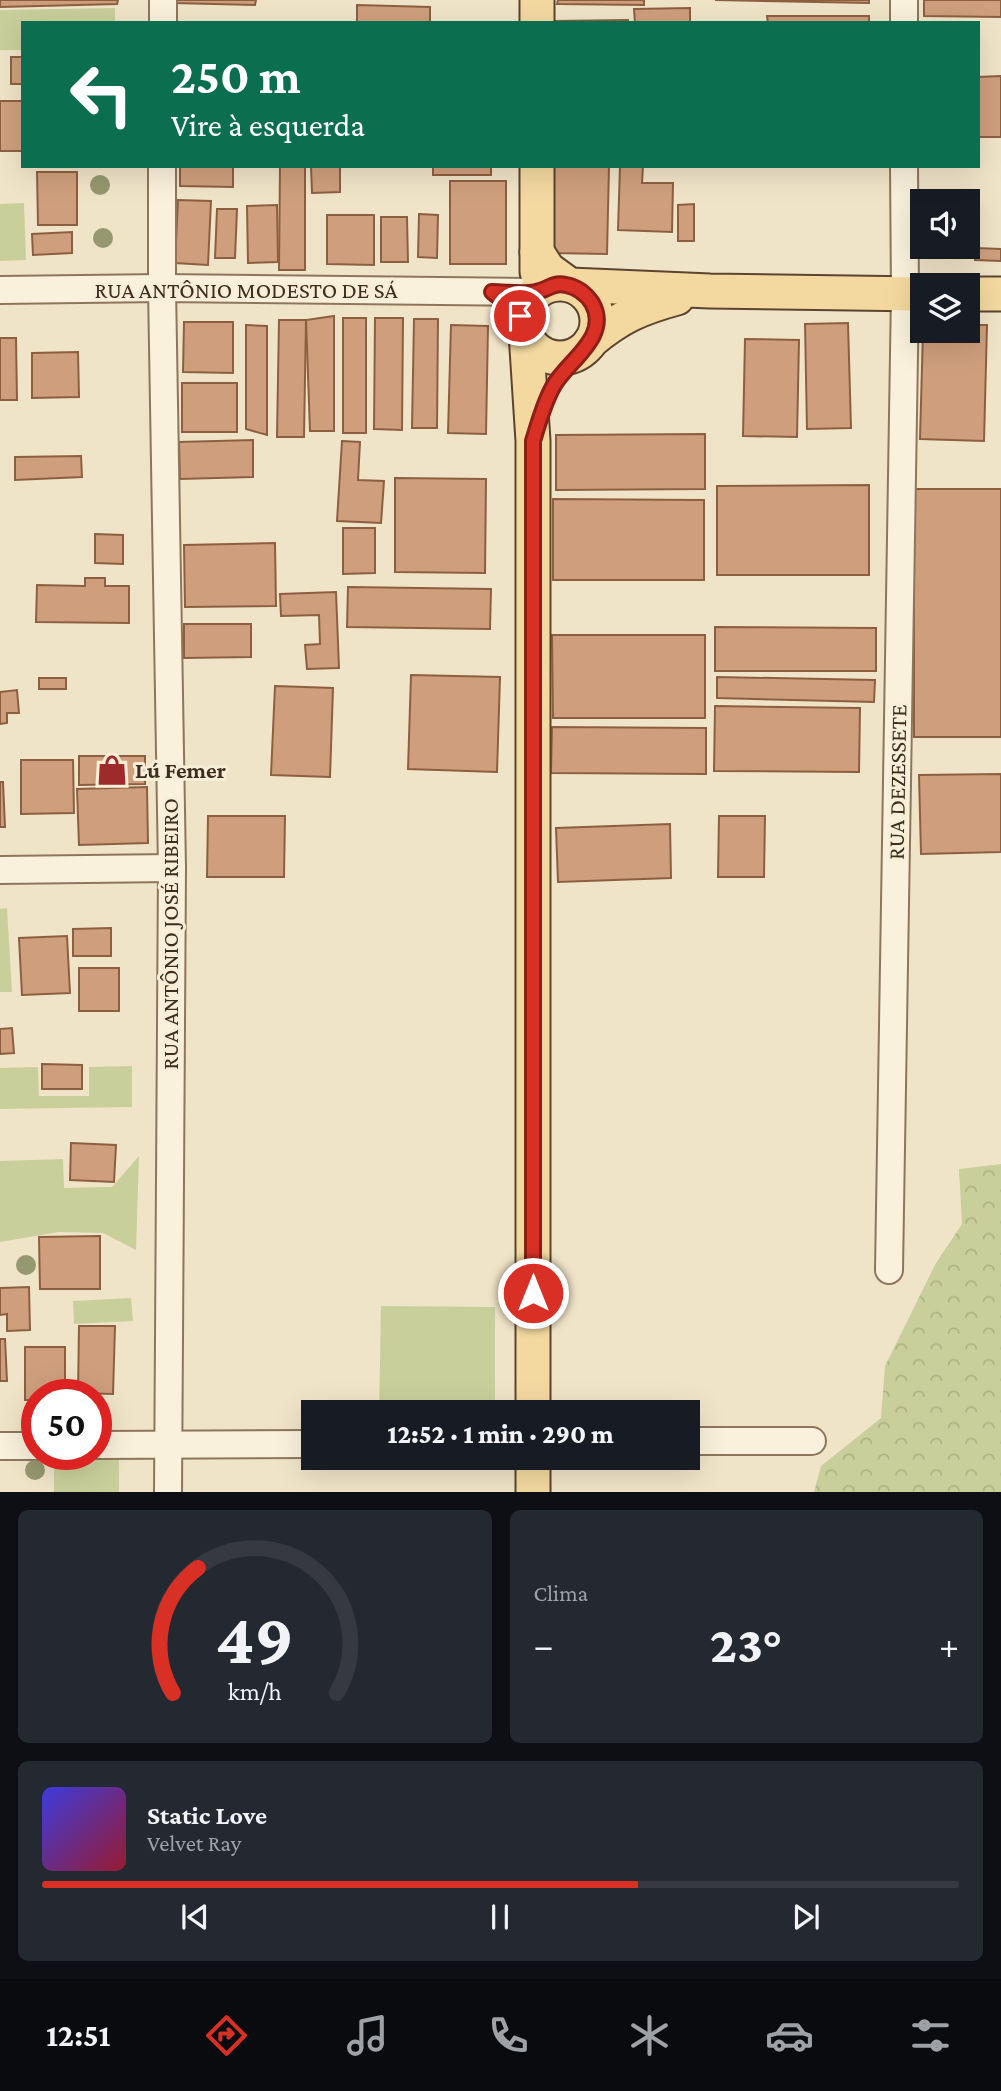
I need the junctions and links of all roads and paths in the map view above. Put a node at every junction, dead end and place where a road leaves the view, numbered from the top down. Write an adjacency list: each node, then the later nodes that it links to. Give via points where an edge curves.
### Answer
1 (163, 0): 4 (street)
2 (537, 0): 5 (main road)
3 (904, 0): 6 (street)
4 (163, 21)
5 (537, 21)
6 (904, 21)
7 (162, 168): 13 (street, RUA ANTÔNIO JOSÉ RIBEIRO)
8 (537, 168): 10 (main road)
9 (904, 168): 11 (street, RUA DEZESSETE)
10 (537, 252): 12 (main road, via 548,269); 17 (main road)
11 (912, 273)
12 (570, 285): 15 (main road); 17 (main road, via 547,286); 23 (main road, via 595,308 596,331)
13 (162, 288): 14 (street, RUA ANTÔNIO MODESTO DE SÁ); 16 (street, RUA ANTÔNIO MODESTO DE SÁ); 25 (street, RUA ANTÔNIO JOSÉ RIBEIRO)
14 (0, 290)
15 (710, 291): 18 (main road); 23 (main road, via 626,315)
16 (492, 292): 17 (street, RUA ANTÔNIO MODESTO DE SÁ); 21 (street, via 515,310)
17 (537, 292): 21 (main road, via 525,311)
18 (910, 293)
19 (980, 294): 20 (main road)
20 (1001, 295)
21 (524, 328): 23 (main road, via 531,344 550,356 573,356); 24 (main road)
22 (913, 343): 27 (street, RUA DEZESSETE)
23 (587, 346): 24 (main road, via 551,392)
24 (533, 441): 28 (main road)
25 (172, 868): 26 (street); 32 (street, RUA ANTÔNIO JOSÉ RIBEIRO)
26 (0, 870)
27 (889, 1270)
28 (533, 1400)
29 (700, 1441): 30 (street)
30 (812, 1441)
31 (301, 1444): 32 (street)
32 (168, 1445): 35 (street); 37 (street, RUA ANTÔNIO JOSÉ RIBEIRO)
33 (0, 1446): 34 (street)
34 (21, 1446)
35 (112, 1446)
36 (533, 1470): 38 (main road)
37 (168, 1492)
38 (533, 1492)

